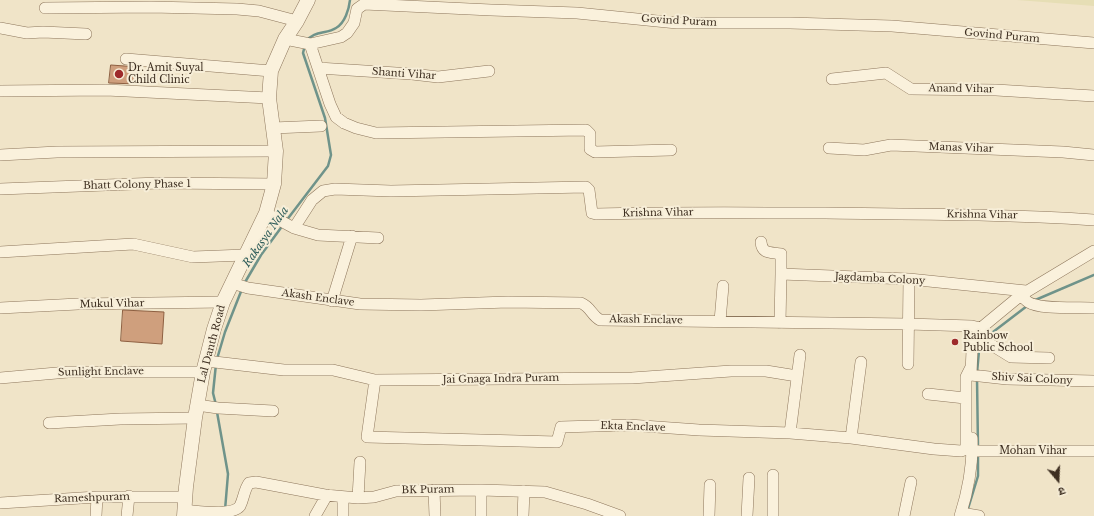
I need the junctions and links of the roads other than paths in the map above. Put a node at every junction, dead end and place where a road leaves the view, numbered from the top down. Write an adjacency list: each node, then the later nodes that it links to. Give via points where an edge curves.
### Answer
1 (308, 0): 3 (street, Lal Danth Road)
2 (45, 8): 3 (street, via 237,9 259,11)
3 (297, 21): 6 (street, Lal Danth Road)
4 (0, 28): 5 (street, via 27,33)
5 (86, 34)
6 (285, 40): 8 (street, Govind Puram); 11 (street, Lal Danth Road)
7 (1094, 43): 8 (street, Govind Puram, via 892,26 677,23 576,13 364,4 357,9 354,23 347,34)
8 (304, 44): 10 (street)
9 (126, 59): 11 (street)
10 (318, 68): 12 (street, Shanti Vihar, via 438,77); 20 (street, via 336,117 356,128 376,133 586,130 590,134 590,149 595,152)
11 (271, 71): 16 (street, Lal Danth Road)
12 (489, 71)
13 (832, 79): 15 (street, Anand Vihar, via 886,73 911,89 996,90)
14 (0, 91): 16 (street, via 106,90)
15 (1094, 96)
16 (269, 98): 18 (street, Lal Danth Road)
17 (321, 126): 18 (street)
18 (273, 128): 21 (street, Lal Danth Road)
19 (829, 148): 23 (street, Manas Vihar, via 864,150 891,145)
20 (671, 150)
21 (276, 151): 22 (street, via 57,152); 24 (street, Lal Danth Road)
22 (0, 155)
23 (1094, 155)
24 (274, 184): 25 (street, Bhatt Colony Phase 1, via 158,183); 26 (street, Lal Danth Road)
25 (0, 189)
26 (266, 213): 28 (street); 34 (street, Lal Danth Road)
27 (1094, 220): 28 (street, Krishna Vihar, via 1041,216 672,212 596,214 592,212 589,190 586,187 323,191)
28 (289, 226): 29 (street, via 318,235)
29 (352, 236): 30 (street); 40 (street)
30 (378, 238)
31 (761, 242): 35 (street, via 764,251 781,254)
32 (1094, 251): 39 (street)
33 (0, 252): 34 (street, via 133,244 194,257)
34 (245, 255): 37 (street, Lal Danth Road)
35 (781, 274): 36 (street, Jagdamba Colony); 45 (street)
36 (909, 280): 39 (street, Jagdamba Colony); 46 (street)
37 (240, 286): 40 (street, Akash Enclave); 41 (street, Lal Danth Road)
38 (723, 286): 44 (street)
39 (1027, 298): 43 (street, Jagdamba Colony, via 1049,307); 47 (street)
40 (332, 301): 44 (street, Akash Enclave, via 360,304 581,303 588,306 600,320)
41 (223, 302): 42 (street, Mukul Vihar); 51 (street, Lal Danth Road, via 214,329)
42 (0, 308)
43 (1094, 308)
44 (720, 322): 45 (street, Akash Enclave)
45 (780, 323): 46 (street, Akash Enclave)
46 (908, 324): 47 (street, Akash Enclave, via 972,326); 52 (street)
47 (982, 337): 49 (street, via 1011,357); 53 (street, via 972,350)
48 (800, 354): 54 (street)
49 (1049, 358)
50 (861, 362): 64 (street)
51 (210, 364): 55 (street, Sunlight Enclave); 56 (street, Jai Gnaga Indra Puram, via 284,370 333,370); 60 (street, Lal Danth Road)
52 (908, 364)
53 (974, 374): 57 (street, Shiv Sai Colony, via 1007,379); 59 (street, via 966,377); 65 (street)
54 (797, 376): 56 (street, Jai Gnaga Indra Puram, via 766,371 731,371 632,378); 63 (street)
55 (0, 378)
56 (375, 380): 63 (street, Ekta Enclave, via 367,437 557,442 561,427 629,425)
57 (1094, 381)
58 (928, 394): 59 (street)
59 (965, 398): 65 (street)
60 (196, 411): 61 (street, via 216,408); 62 (street); 81 (street, Lal Danth Road)
61 (273, 411)
62 (49, 423)
63 (790, 433): 64 (street, Ekta Enclave)
64 (851, 438): 65 (street, Ekta Enclave, via 934,449)
65 (974, 450): 66 (street, Mohan Vihar); 83 (street)
66 (1094, 451)
67 (360, 462): 79 (street)
68 (773, 475): 94 (street)
69 (749, 478): 93 (street)
70 (911, 482): 95 (street)
71 (710, 485): 92 (street)
72 (434, 490): 73 (street, BK Puram); 79 (street, BK Puram, via 396,491); 88 (street)
73 (481, 490): 74 (street, BK Puram); 89 (street)
74 (524, 491): 90 (street); 91 (street, BK Puram, via 545,492)
75 (327, 495): 78 (street, BK Puram); 82 (street, BK Puram, via 262,482 249,482 237,512); 86 (street)
76 (129, 496): 77 (street, Rameshpuram); 81 (street, Rameshpuram); 85 (street)
77 (97, 497): 80 (street, Rameshpuram); 84 (street)
78 (343, 497): 79 (street, BK Puram); 87 (street)
79 (358, 498)
80 (0, 503)
81 (184, 508): 82 (street, BK Puram)
82 (224, 515)
83 (966, 515)
84 (96, 516)
85 (127, 516)
86 (315, 516)
87 (342, 516)
88 (436, 516)
89 (481, 516)
90 (523, 516)
91 (620, 516)
92 (709, 516)
93 (747, 516)
94 (773, 516)
95 (904, 516)

